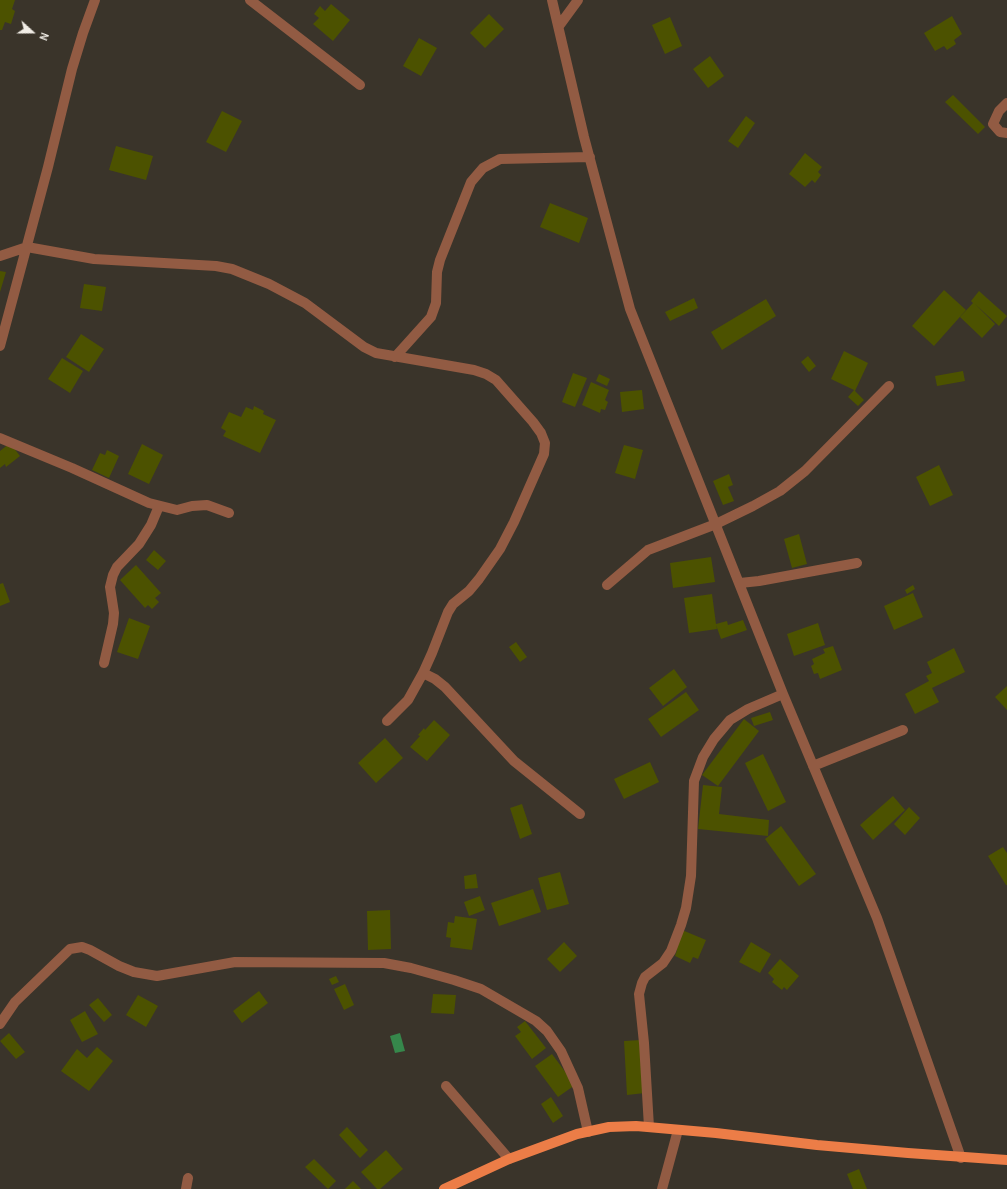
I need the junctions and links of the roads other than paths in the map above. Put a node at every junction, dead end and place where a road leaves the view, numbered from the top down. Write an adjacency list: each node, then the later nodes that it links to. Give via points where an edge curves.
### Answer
1 (95, 0): 10 (street, via 72,69)
2 (250, 0): 6 (street)
3 (552, 0): 5 (street)
4 (578, 0): 5 (street)
5 (558, 26): 9 (street)
6 (360, 84)
7 (1007, 103): 8 (street, via 999,111 993,124 1000,132)
8 (1007, 133)
9 (590, 157): 13 (street, via 500,159 483,168 471,182 440,260 436,303 431,317); 18 (street, via 630,309)
10 (27, 247): 11 (street); 12 (street); 13 (street, via 94,259 232,269 269,284 305,303 364,347 376,353)
11 (0, 256)
12 (0, 346)
13 (395, 357): 23 (street, via 486,374 496,380 533,422 545,443 544,454 500,549 479,579 448,612)
14 (890, 386): 18 (street, via 805,471 780,491)
15 (0, 438): 16 (street)
16 (159, 506): 17 (street, via 177,510 207,505); 22 (street, via 139,544 117,567 113,575 110,587 113,624)
17 (229, 512)
18 (716, 524): 20 (street); 21 (street, via 648,550)
19 (857, 563): 20 (street)
20 (740, 583): 24 (street)
21 (607, 585)
22 (104, 663)
23 (423, 673): 25 (street, via 408,700); 28 (street, via 445,687 514,762)
24 (783, 694): 27 (street); 31 (street, via 730,720 703,757 694,781 691,876 686,908 671,951 663,963 645,977 639,994)
25 (387, 721)
26 (903, 730): 27 (street)
27 (813, 766): 34 (street, via 877,918)
28 (580, 814)
29 (0, 1024): 33 (street, via 15,1002 70,949 82,947 134,972 157,976 235,962 390,964 481,989 536,1021 564,1057 578,1088)
30 (446, 1086): 35 (street)
31 (649, 1127): 32 (main road); 33 (main road, via 609,1127)
32 (678, 1130): 34 (main road); 40 (street)
33 (588, 1132): 35 (main road)
34 (961, 1158): 36 (main road)
35 (509, 1159): 39 (main road)
36 (1007, 1160)
37 (188, 1178): 38 (street)
38 (186, 1189)
39 (444, 1189)
40 (662, 1189)

